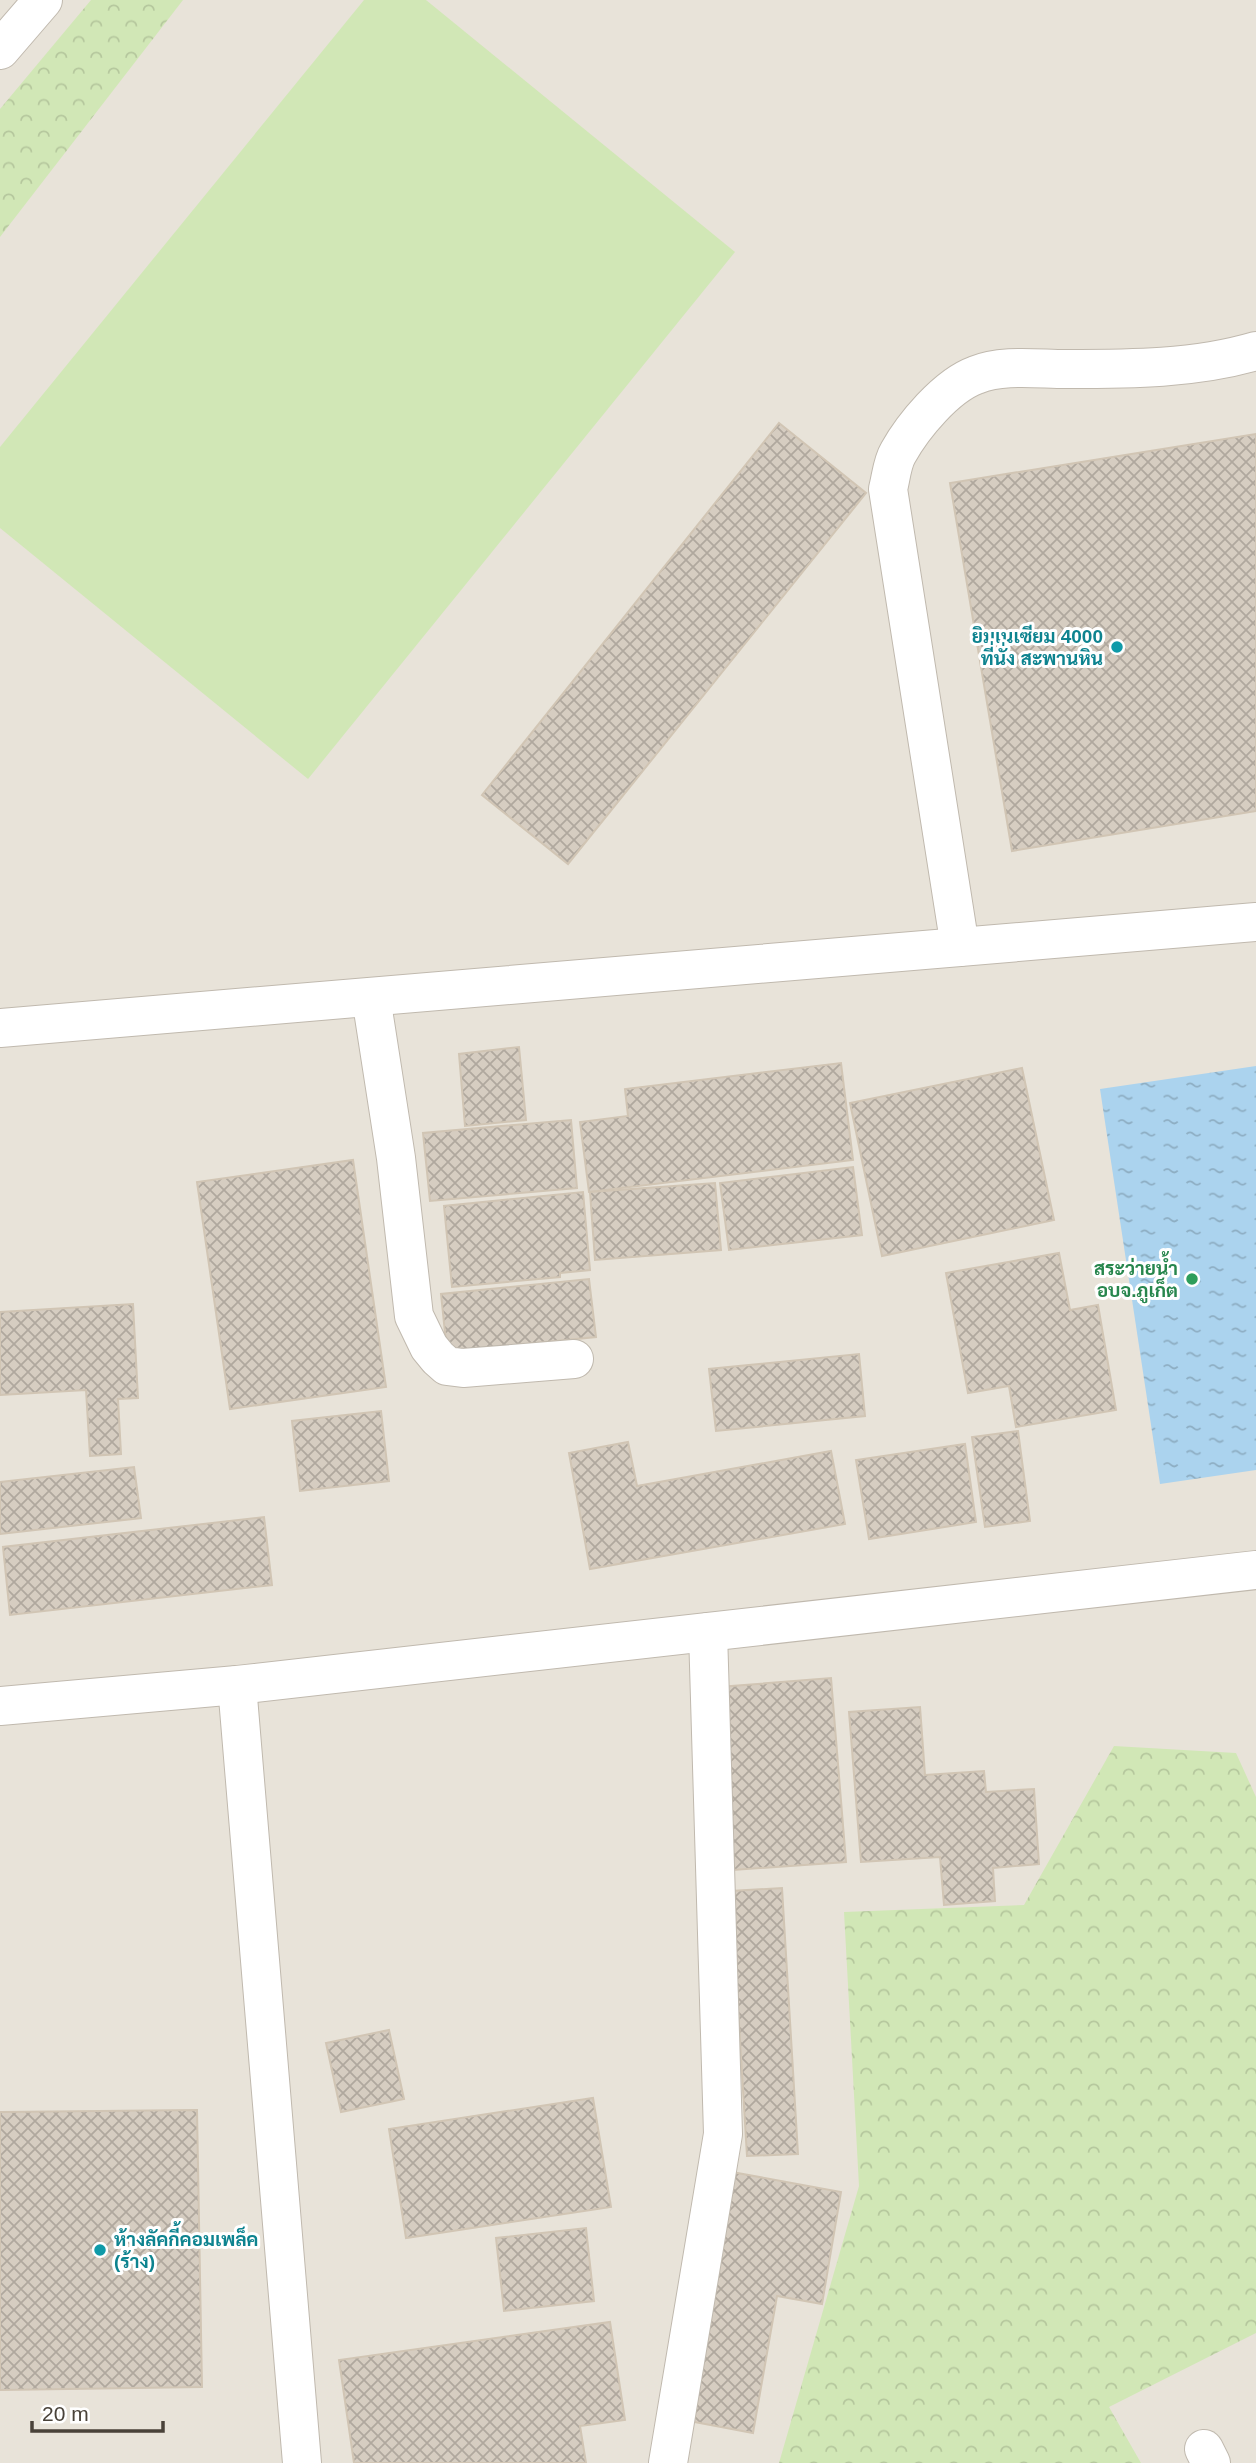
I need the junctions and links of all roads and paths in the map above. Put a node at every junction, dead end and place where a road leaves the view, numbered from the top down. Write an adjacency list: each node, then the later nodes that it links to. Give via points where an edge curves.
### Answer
1 (43, 0): 2 (street)
2 (0, 50)
3 (1256, 351): 5 (street, via 1225,360 1139,368 1006,370 975,375 948,393 897,455 888,489)
4 (1256, 922): 5 (street)
5 (960, 947): 6 (street)
6 (371, 997): 7 (street); 8 (street, via 414,1316 429,1347 447,1366)
7 (0, 1028)
8 (574, 1359)
9 (1256, 1570): 10 (street)
10 (708, 1632): 11 (street); 14 (street, via 723,2134)
11 (237, 1685): 12 (street); 13 (street)
12 (0, 1706)
13 (302, 2463)
14 (668, 2463)

